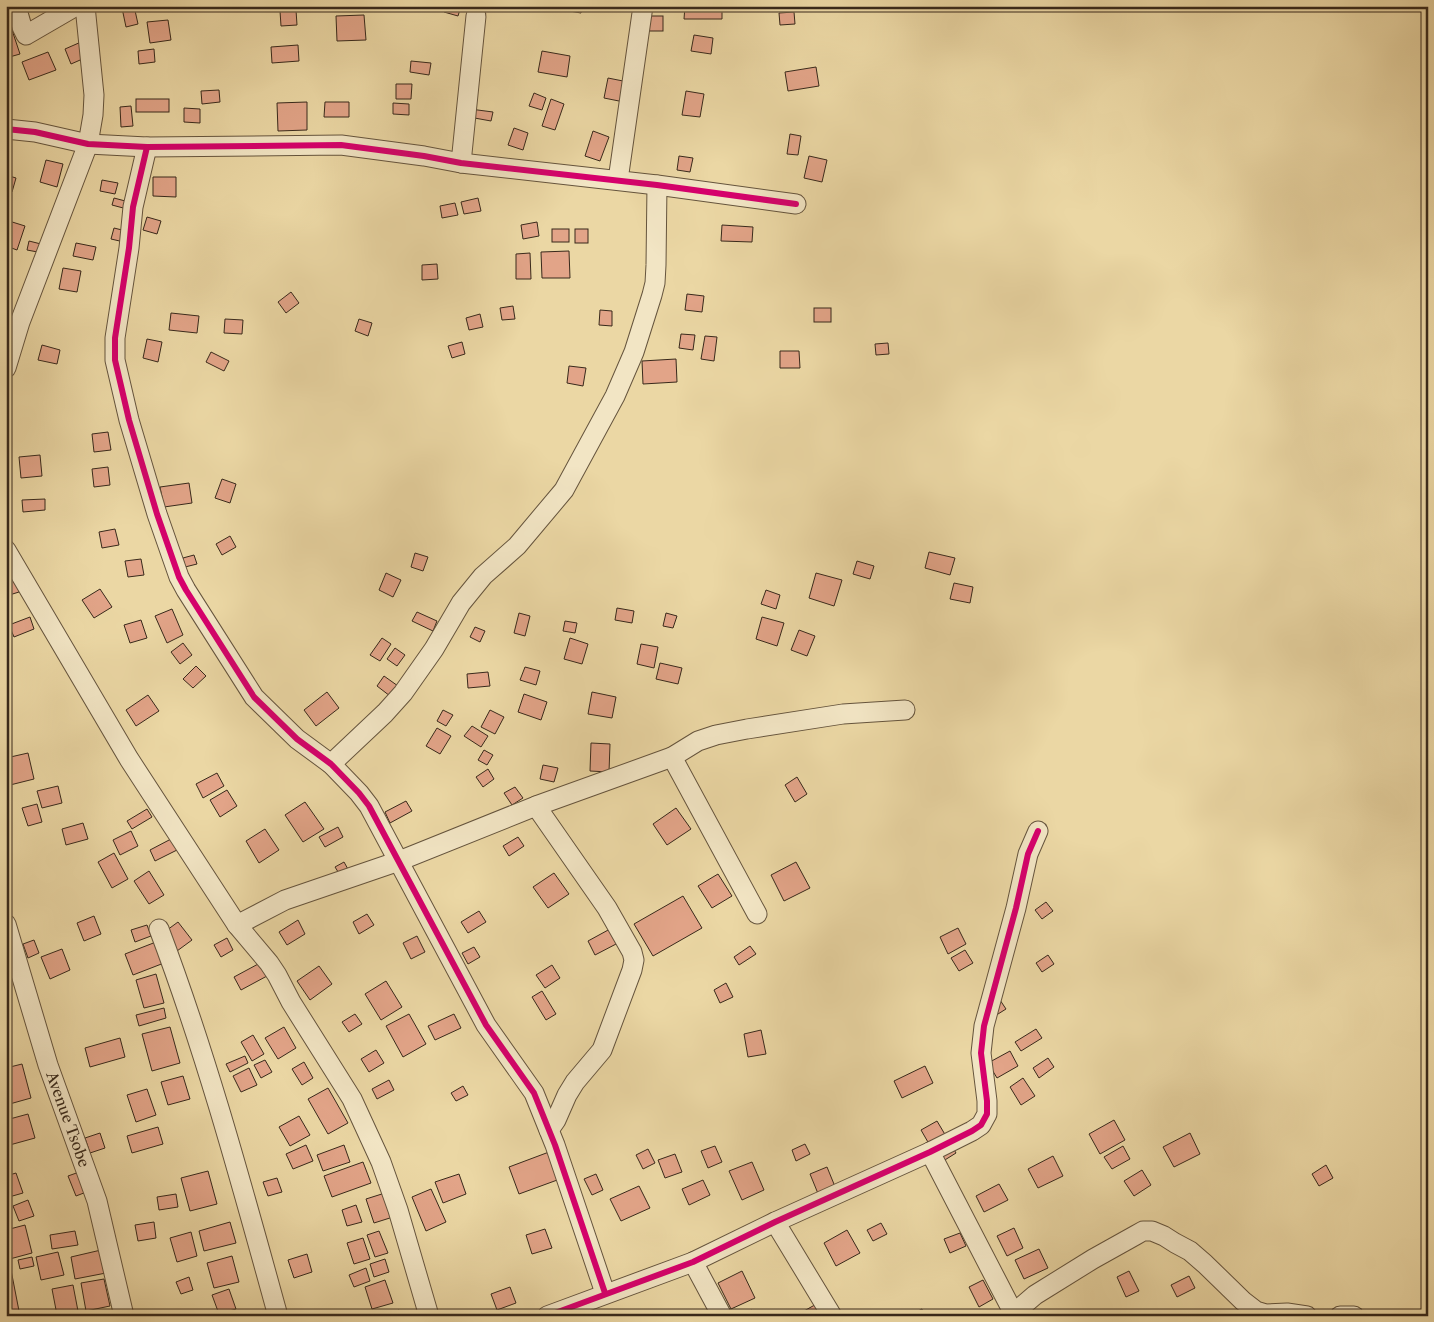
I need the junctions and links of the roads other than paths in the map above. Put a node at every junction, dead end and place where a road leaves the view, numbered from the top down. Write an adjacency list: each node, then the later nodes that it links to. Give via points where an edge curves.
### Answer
1 (16, 6): 2 (street, via 26,35)
2 (76, 6)
3 (85, 6): 7 (street, via 94,95)
4 (643, 6): 10 (street)
5 (476, 16): 9 (street)
6 (6, 129): 7 (street)
7 (88, 144): 8 (street); 13 (street, via 20,322)
8 (147, 147): 9 (street, via 340,146); 17 (street, via 133,207 115,338 115,360 157,514 186,590 254,697 298,739)
9 (460, 163): 10 (street)
10 (618, 180): 11 (street)
11 (657, 185): 12 (street); 17 (street, via 656,265 652,295 634,352 615,396 564,490 517,546 483,576 461,603 403,693)
12 (796, 204)
13 (6, 368)
14 (6, 550): 23 (street, via 129,759)
15 (905, 710): 16 (street, via 747,728 698,741)
16 (672, 757): 18 (street); 21 (street)
17 (331, 764): 20 (street, via 370,806)
18 (536, 806): 20 (street); 25 (street, via 607,908 634,960 602,1050 575,1082)
19 (1038, 831): 26 (street, via 1028,854 984,1026 981,1053 987,1114 972,1132)
20 (399, 861): 23 (street, via 285,900); 25 (street, via 486,1025 534,1093)
21 (757, 914)
22 (6, 924): 31 (street, Avenue Tsobe, via 48,1065 97,1201)
23 (237, 925): 33 (street, via 277,975 352,1099 384,1170)
24 (159, 930): 32 (street, via 216,1097)
25 (549, 1130): 29 (street)
26 (930, 1152): 27 (street); 30 (street)
27 (775, 1222): 28 (street); 36 (street)
28 (693, 1262): 29 (street); 35 (street)
29 (604, 1294): 34 (street)
30 (1014, 1314): 37 (street, via 1035,1295 1094,1259 1136,1234 1152,1231 1190,1251 1256,1311)
31 (124, 1316)
32 (278, 1316)
33 (429, 1316)
34 (547, 1316)
35 (722, 1316)
36 (832, 1316)
37 (1307, 1316)
38 (1340, 1316): 39 (street)
39 (1354, 1316)

